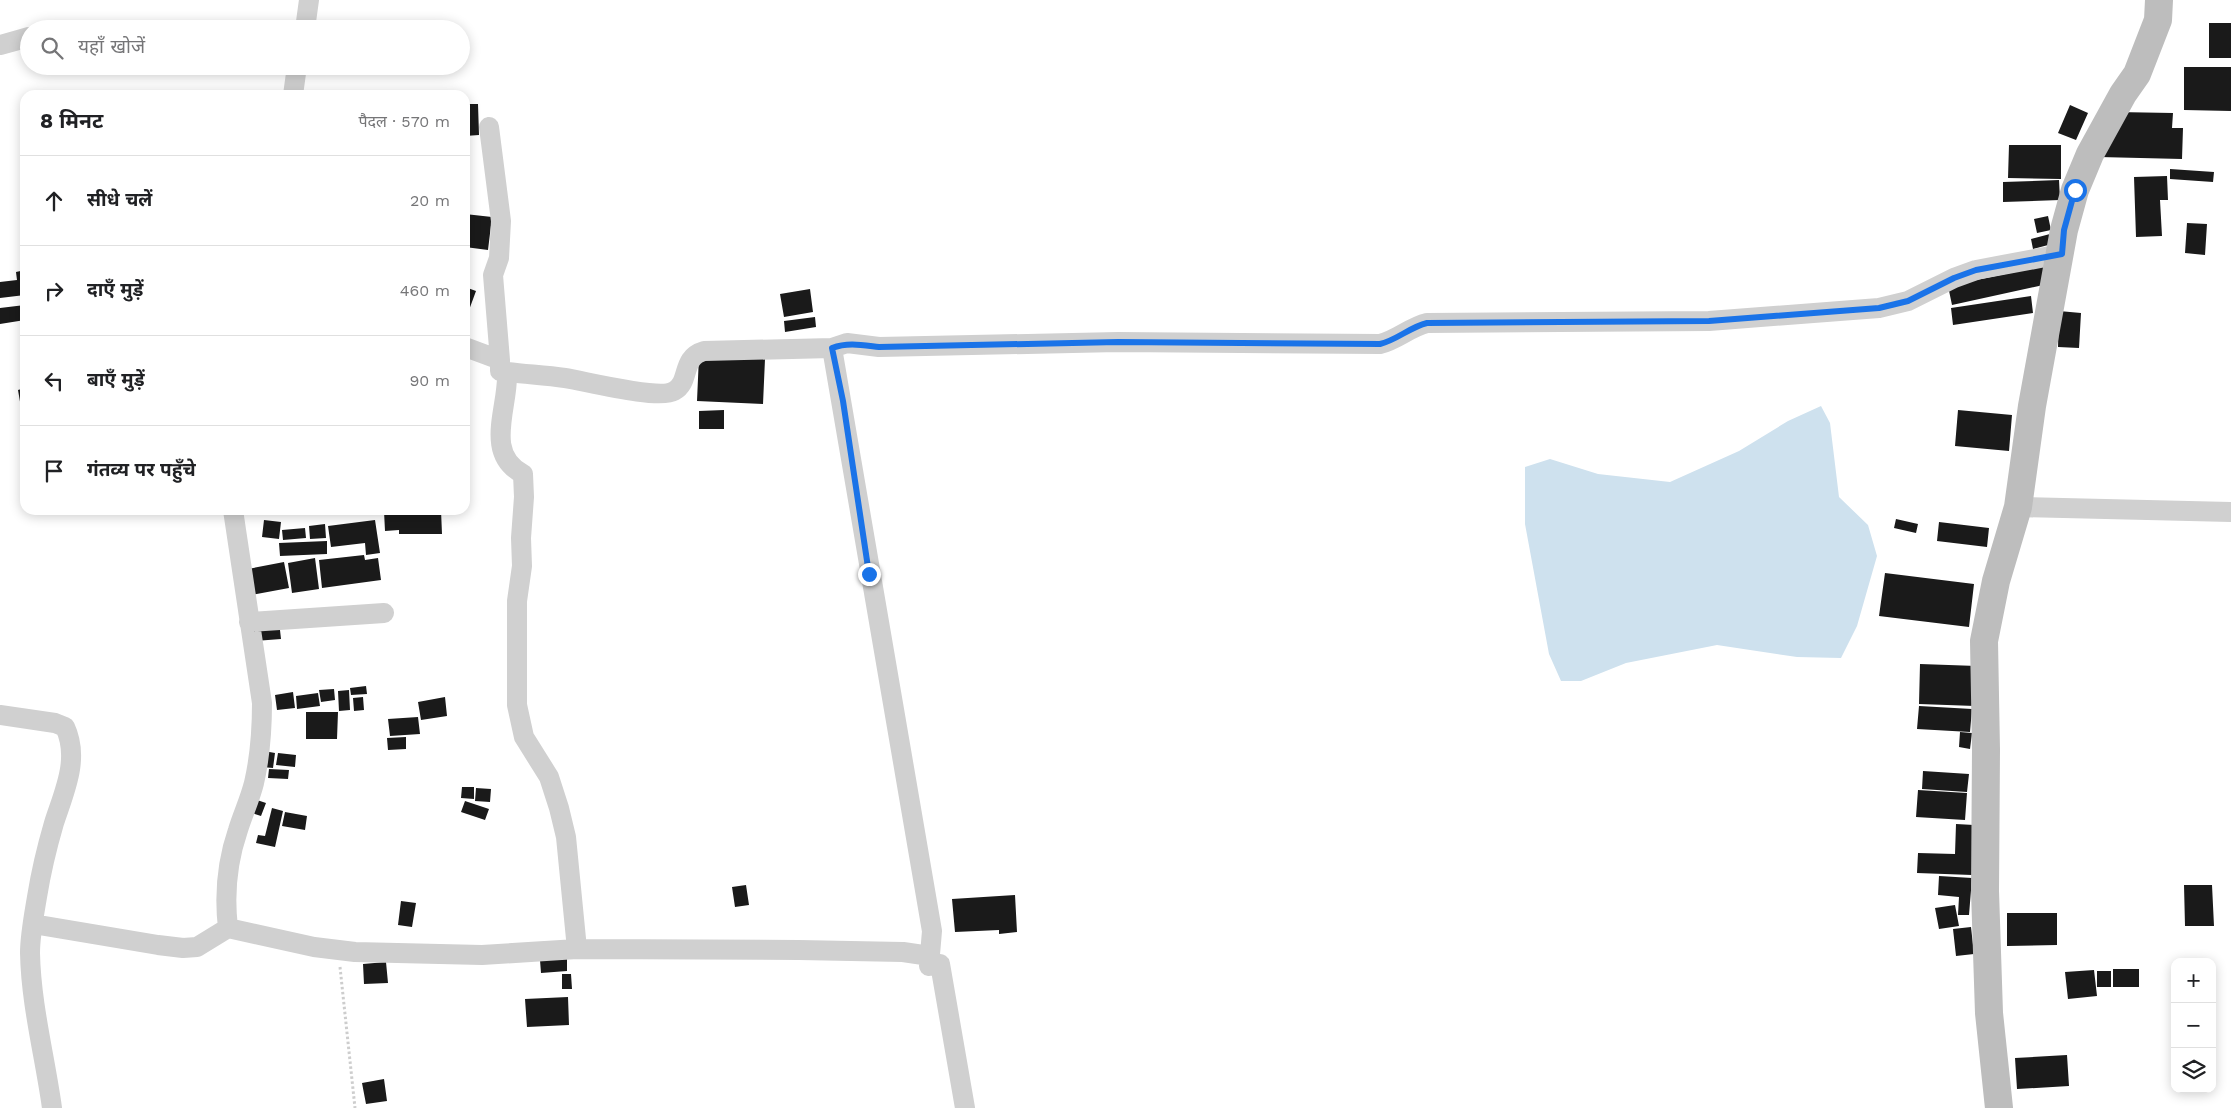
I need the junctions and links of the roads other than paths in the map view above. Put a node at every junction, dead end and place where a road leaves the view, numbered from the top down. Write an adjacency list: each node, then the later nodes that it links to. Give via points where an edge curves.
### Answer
1 (310, 0): 3 (street)
2 (2159, 0): 9 (street, via 2158,20 2137,74 2122,94 2075,190 2064,230)
3 (307, 20)
4 (20, 39): 5 (street)
5 (0, 45)
6 (296, 75): 7 (street)
7 (294, 90)
8 (489, 127): 12 (street, via 501,221 499,258 493,275)
9 (2062, 254): 10 (street, via 1976,270 1898,304 1776,317 1709,321 1427,323 1380,344 1118,342 879,347 847,343); 13 (street, via 2032,406)
10 (832, 348): 12 (street, via 704,350 692,357 681,385 667,394); 22 (street, via 932,931)
11 (470, 350): 12 (street)
12 (503, 366): 21 (street, via 506,396 500,433 504,457 512,468 523,474 524,497 522,566 517,601 517,705 524,737 549,777 559,808 566,838)
13 (2018, 507): 14 (street); 25 (street, via 1996,581 1984,641 1984,891 1988,1013)
14 (2231, 512)
15 (234, 515): 17 (street)
16 (384, 612): 17 (street)
17 (249, 622): 20 (street, via 262,703 262,725 254,784 227,873 224,903)
18 (0, 715): 19 (street, via 65,727 70,744 68,785 54,822)
19 (32, 924): 20 (street, via 184,948 197,947); 23 (street, via 31,972)
20 (228, 928): 21 (street, via 314,947 355,952 482,956)
21 (577, 949): 22 (street, via 903,952 930,956)
22 (929, 966): 24 (street, via 940,964)
23 (52, 1108)
24 (965, 1108)
25 (1999, 1108)

